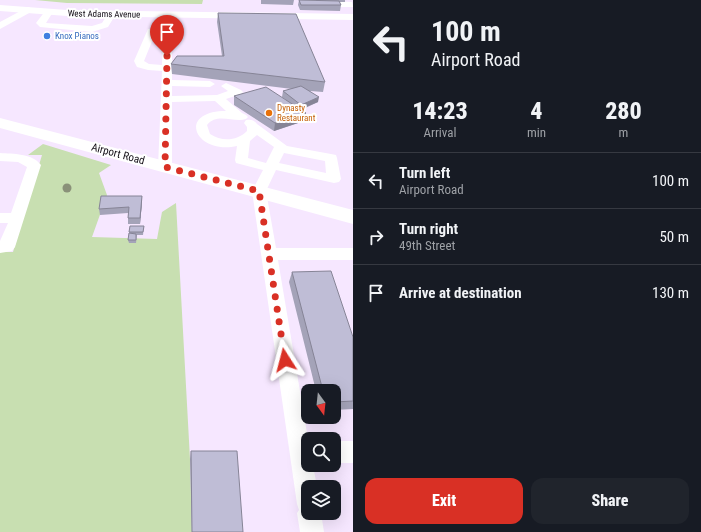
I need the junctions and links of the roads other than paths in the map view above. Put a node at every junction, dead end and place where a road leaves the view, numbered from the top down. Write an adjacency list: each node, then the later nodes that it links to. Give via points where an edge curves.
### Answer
1 (312, 0): 2 (street, via 317,4)
2 (351, 4)
3 (3, 10): 4 (main road, West Adams Avenue)
4 (28, 10): 5 (main road, West Adams Avenue); 7 (street)
5 (168, 15): 6 (main road, West Adams Avenue); 8 (street)
6 (353, 17)
7 (0, 26)
8 (168, 31): 9 (street); 9 (street, via 152,31 139,61 141,65 148,67)
9 (167, 68): 10 (street)
10 (167, 83): 11 (street); 13 (street)
11 (210, 84)
12 (226, 86): 14 (street, via 237,92)
13 (167, 98): 14 (street); 20 (street)
14 (218, 98): 15 (street)
15 (246, 121): 17 (street, via 253,132); 17 (street, via 222,114 208,118 201,127 202,132 211,140 219,143 237,143); 18 (street, via 281,146)
16 (0, 123): 20 (main road, Airport Road)
17 (244, 140): 21 (street, via 241,160)
18 (280, 148): 21 (street); 21 (street, via 331,158 334,179)
19 (0, 157): 25 (street, via 21,158 34,165)
20 (165, 167): 22 (main road, Airport Road)
21 (271, 167): 22 (street)
22 (259, 191): 23 (main road, Airport Road); 27 (street)
23 (353, 217)
24 (0, 218): 25 (street)
25 (17, 218): 26 (street, via 7,247)
26 (0, 247)
27 (269, 254): 28 (street); 29 (street)
28 (353, 254)
29 (301, 434)
30 (341, 452): 31 (street)
31 (353, 452)
32 (311, 520): 33 (street)
33 (312, 532)

